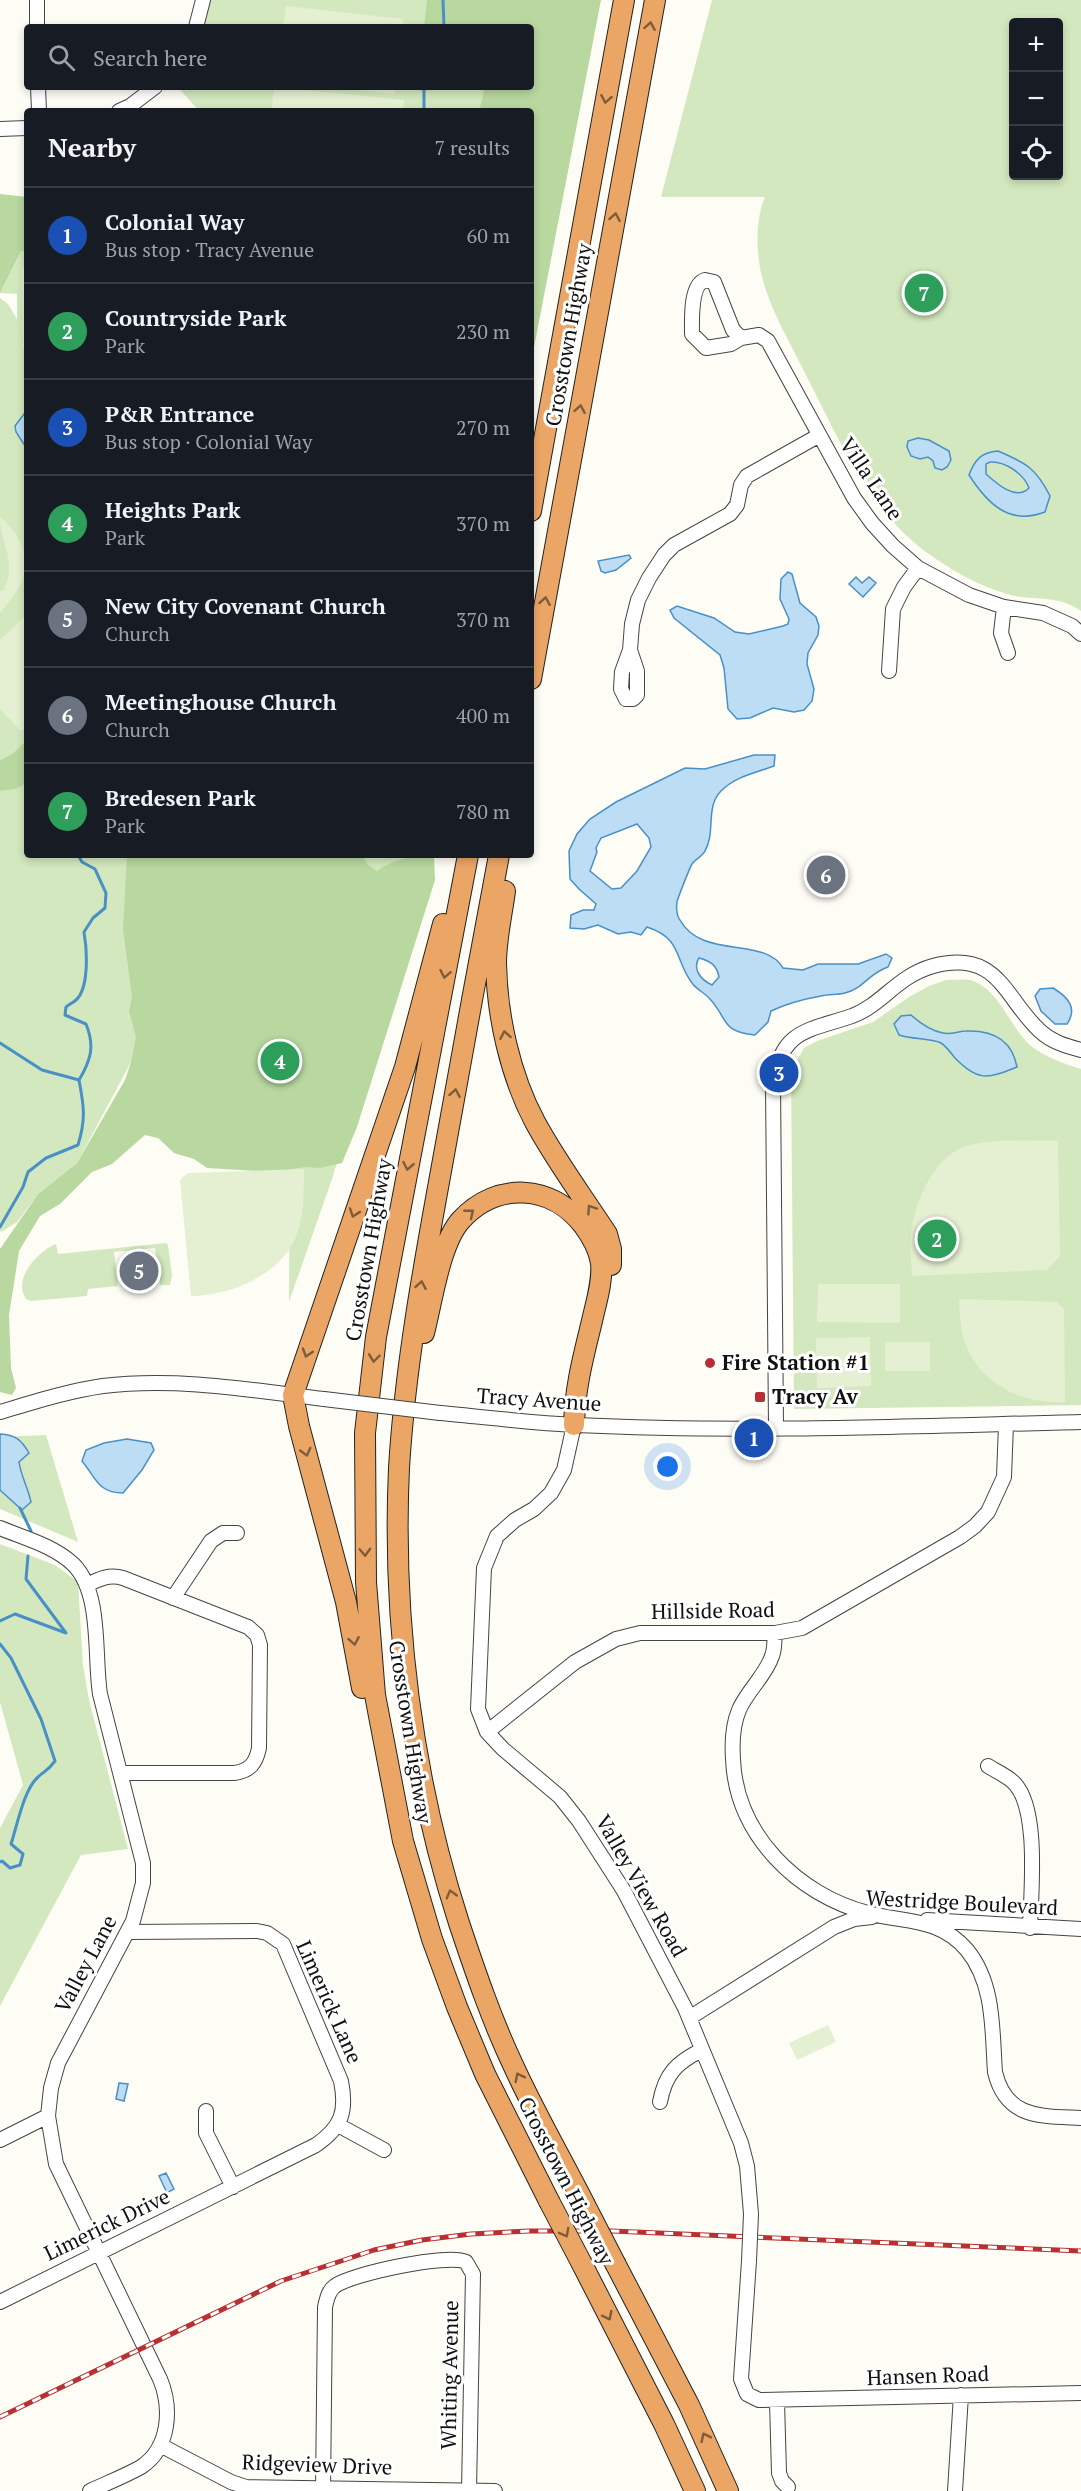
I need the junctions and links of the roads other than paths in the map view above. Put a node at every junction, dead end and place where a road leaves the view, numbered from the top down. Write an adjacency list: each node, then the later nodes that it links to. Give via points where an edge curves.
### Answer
1 (37, 0): 5 (street)
2 (203, 0): 6 (street)
3 (624, 0): 15 (highway, Crosstown Highway, one-way to 15)
4 (655, 0): 21 (highway, Crosstown Highway, one-way to 4)
5 (37, 24)
6 (197, 24)
7 (38, 90): 9 (street)
8 (151, 90): 10 (street)
9 (39, 108)
10 (126, 108)
11 (24, 128): 12 (street)
12 (0, 129)
13 (741, 338): 13 (street, via 731,344 706,348 697,341 692,334 692,310 700,282 714,282); 14 (street, Villa Lane, via 759,335 768,342)
14 (818, 436): 16 (street, Villa Lane, via 872,523); 19 (street, via 747,476 730,514 674,545 664,555 638,600)
15 (534, 495)
16 (918, 567): 17 (street, Villa Lane, via 941,582); 22 (street, via 893,609)
17 (1004, 607): 18 (street, Villa Lane, via 1043,613); 20 (street, via 1001,633)
18 (1081, 634)
19 (630, 650)
20 (1008, 653)
21 (534, 663)
22 (890, 671)
23 (460, 858): 28 (highway, one-way to 28, via 405,1067)
24 (467, 858): 43 (highway, Crosstown Highway, one-way to 43, via 384,1285 365,1433 371,1662)
25 (498, 858): 34 (highway, Crosstown Highway, one-way to 25, via 402,1423 414,1320)
26 (510, 858): 32 (highway, one-way to 26, via 608,1301 611,1249 607,1233 525,1101 508,1048 496,962)
27 (1081, 1050): 33 (street, via 1052,1040 1040,1031 996,977 984,969 953,963 915,973 871,1006 805,1030 792,1040 782,1053 773,1083)
28 (293, 1395): 29 (street, Tracy Avenue, via 184,1383 142,1383 102,1386); 32 (street, Tracy Avenue, bridge); 43 (highway, one-way to 43, via 346,1602 361,1684)
29 (0, 1412)
30 (1081, 1422): 31 (street, Tracy Avenue)
31 (1006, 1424): 33 (street, Tracy Avenue); 39 (street, Hillside Road, via 1004,1477 988,1512 975,1526 819,1619 802,1628)
32 (574, 1425): 33 (street, Tracy Avenue); 34 (highway, one-way to 32, via 422,1342 446,1247 460,1221 493,1197 525,1193 557,1201 575,1215 598,1249 601,1273 575,1394); 40 (street, Valley View Road, via 564,1470 551,1493 497,1536 484,1568 478,1709)
33 (776, 1428)
34 (399, 1510): 70 (highway, Crosstown Highway, one-way to 34, bridge, via 689,2405 513,2065 469,1950 445,1874 412,1717 402,1613)
35 (0, 1528): 37 (street, Valley Lane, via 49,1548 74,1565)
36 (237, 1533): 38 (street, via 223,1533 211,1541)
37 (87, 1585): 38 (street, via 114,1575); 42 (street, Valley Lane, via 100,1694)
38 (173, 1598): 42 (street, via 248,1627 257,1635 257,1758 244,1772)
39 (775, 1633): 40 (street, Hillside Road, via 663,1632 616,1639 575,1662); 44 (street, via 772,1656 738,1711 734,1769 745,1809 774,1857 810,1888 842,1905)
40 (487, 1732): 48 (street, Valley View Road, via 561,1797 585,1828 656,1949)
41 (988, 1766): 45 (street, via 1012,1781 1027,1808 1031,1825)
42 (121, 1773): 47 (street, Valley Lane, via 143,1863 140,1903)
43 (404, 1841): 69 (highway, Crosstown Highway, one-way to 69, bridge, via 432,1939 485,2074)
44 (897, 1918): 45 (street, Westridge Boulevard); 48 (street, Westridge Boulevard, via 854,1919 834,1927); 53 (street, via 917,1920 953,1937 978,1967 986,1986 995,2072 1006,2098 1028,2113)
45 (1030, 1928): 46 (street, Westridge Boulevard)
46 (1081, 1929)
47 (128, 1932): 52 (street, Valley Lane, via 58,2063); 54 (street, Limerick Lane, via 257,1931 283,1944 341,2081 344,2096)
48 (689, 2018): 49 (street, Valley View Road)
49 (702, 2050): 50 (street, via 675,2068 663,2084); 62 (street, Valley View Road, bridge, via 741,2143 749,2176 751,2214 741,2379 750,2397)
50 (660, 2102)
51 (206, 2111): 57 (street, via 206,2133)
52 (48, 2116): 55 (street); 58 (street, Valley Lane, via 56,2164)
53 (1081, 2118)
54 (338, 2125): 56 (street); 57 (street, Limerick Drive, via 316,2145)
55 (0, 2140)
56 (384, 2150)
57 (233, 2187): 58 (street, Limerick Drive)
58 (99, 2252): 59 (street, Limerick Drive); 63 (street, Valley Lane, via 166,2393 167,2426)
59 (0, 2302)
60 (1081, 2393): 61 (street, Hansen Road)
61 (962, 2395): 62 (street, Hansen Road); 71 (street)
62 (777, 2401): 64 (street, via 779,2473)
63 (160, 2445): 65 (street, Ridgeview Drive, via 246,2487); 66 (street, via 142,2466)
64 (788, 2487)
65 (323, 2490): 67 (street, Ridgeview Drive); 67 (street, Whiting Avenue, via 325,2307 329,2293 335,2286 372,2273 453,2259 466,2262 473,2274)
66 (90, 2491)
67 (469, 2491): 68 (street, Ridgeview Drive)
68 (495, 2491)
69 (695, 2491)
70 (728, 2491)
71 (954, 2491)

